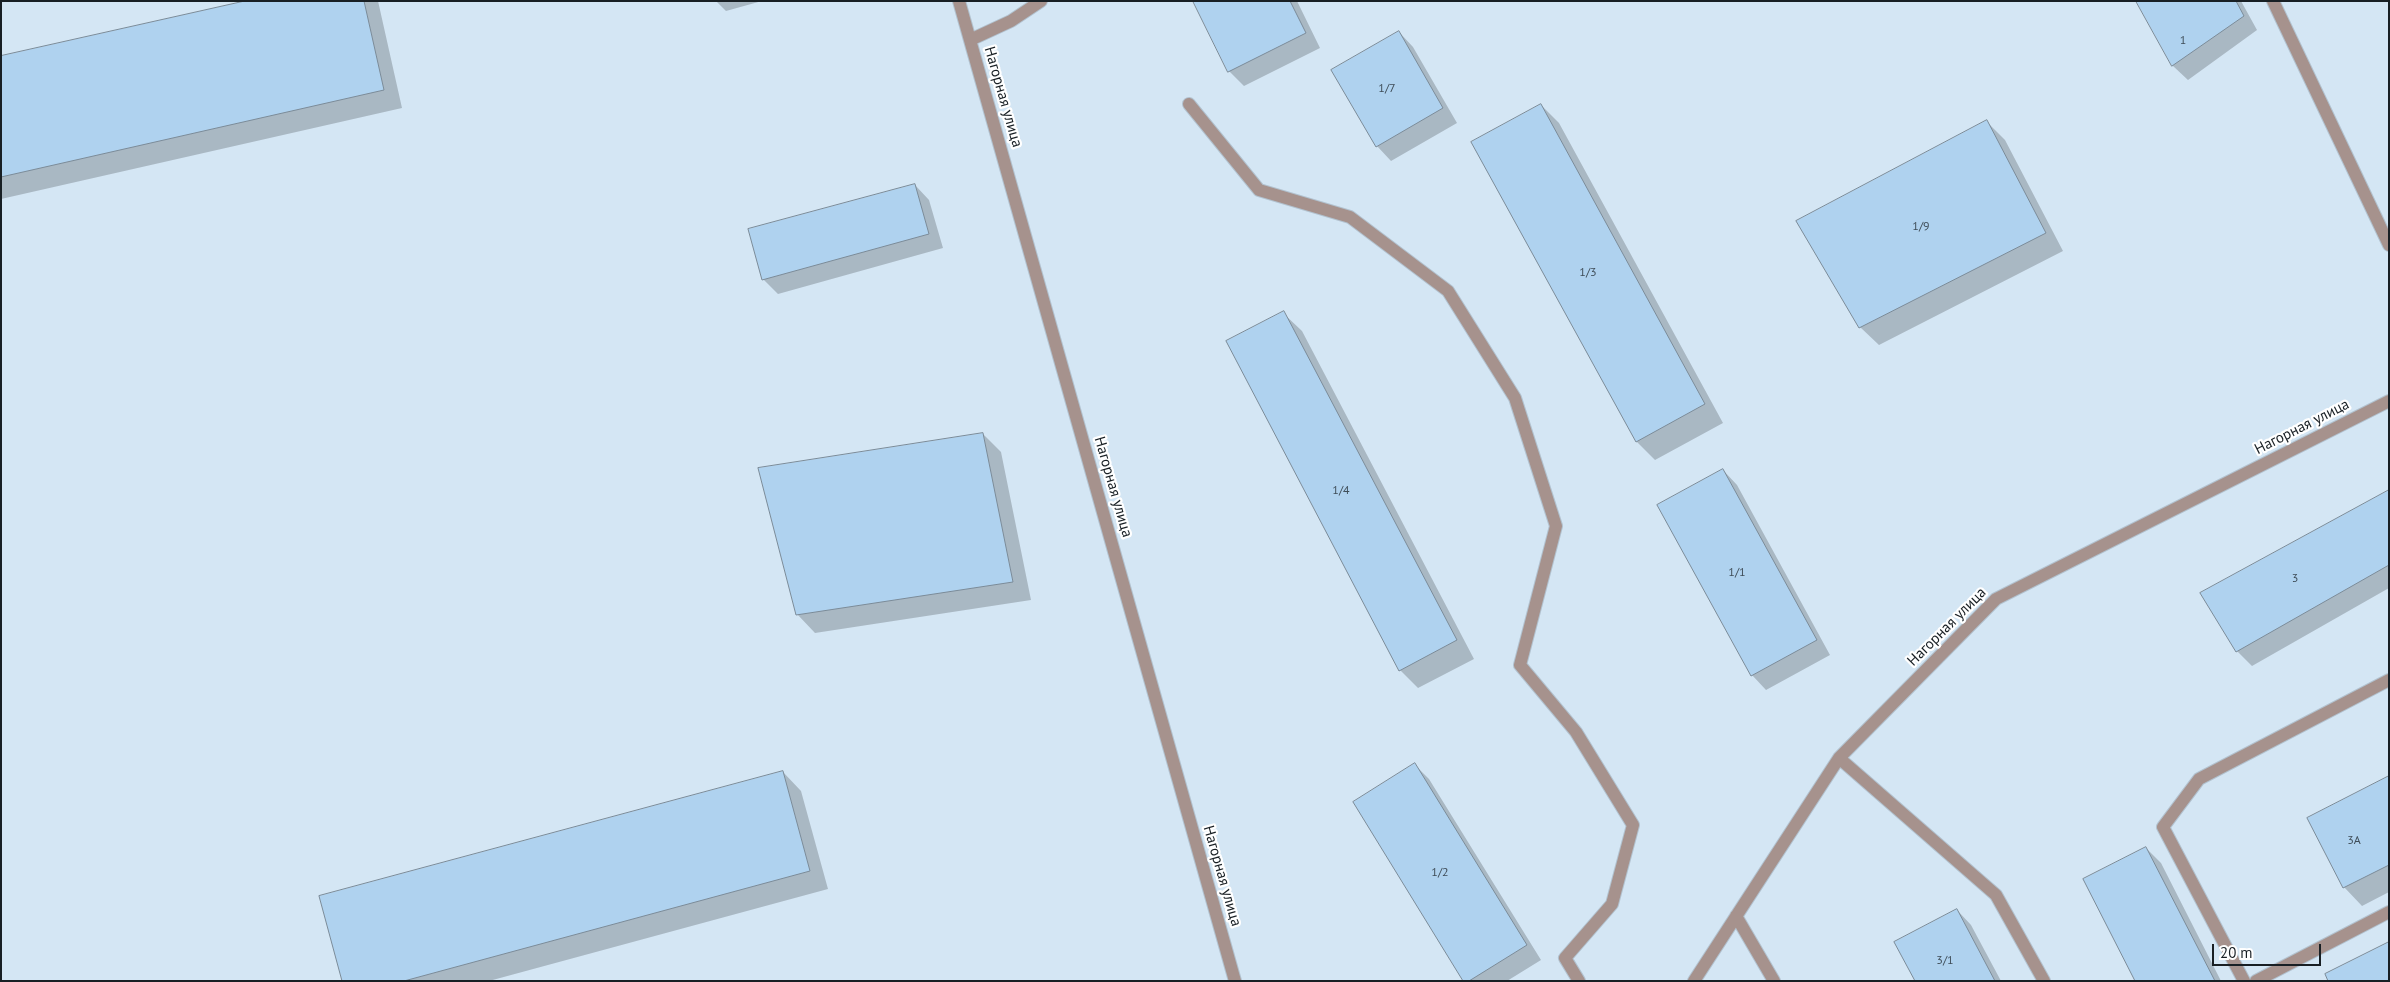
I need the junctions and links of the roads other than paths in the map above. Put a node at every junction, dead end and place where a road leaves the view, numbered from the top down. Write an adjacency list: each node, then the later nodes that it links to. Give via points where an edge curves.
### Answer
1 (959, 1): 4 (street, Нагорная улица)
2 (1041, 1): 4 (street, via 1011,21)
3 (2273, 1): 6 (street)
4 (970, 40): 12 (street, Нагорная улица)
5 (1189, 104): 13 (street, via 1259,190 1350,217 1448,292 1515,398 1556,526 1520,665 1576,732 1633,825 1612,904 1565,958)
6 (2389, 245)
7 (2389, 401): 9 (street, Нагорная улица, via 1996,600)
8 (2389, 680): 17 (street, via 2199,778 2163,827)
9 (1839, 758): 11 (street, Нагорная улица); 16 (street, via 1996,895)
10 (2389, 912): 18 (street)
11 (1736, 916): 14 (street, Нагорная улица); 15 (street)
12 (1235, 981)
13 (1579, 981)
14 (1694, 981)
15 (1774, 981)
16 (2044, 981)
17 (2244, 981)
18 (2256, 981)

